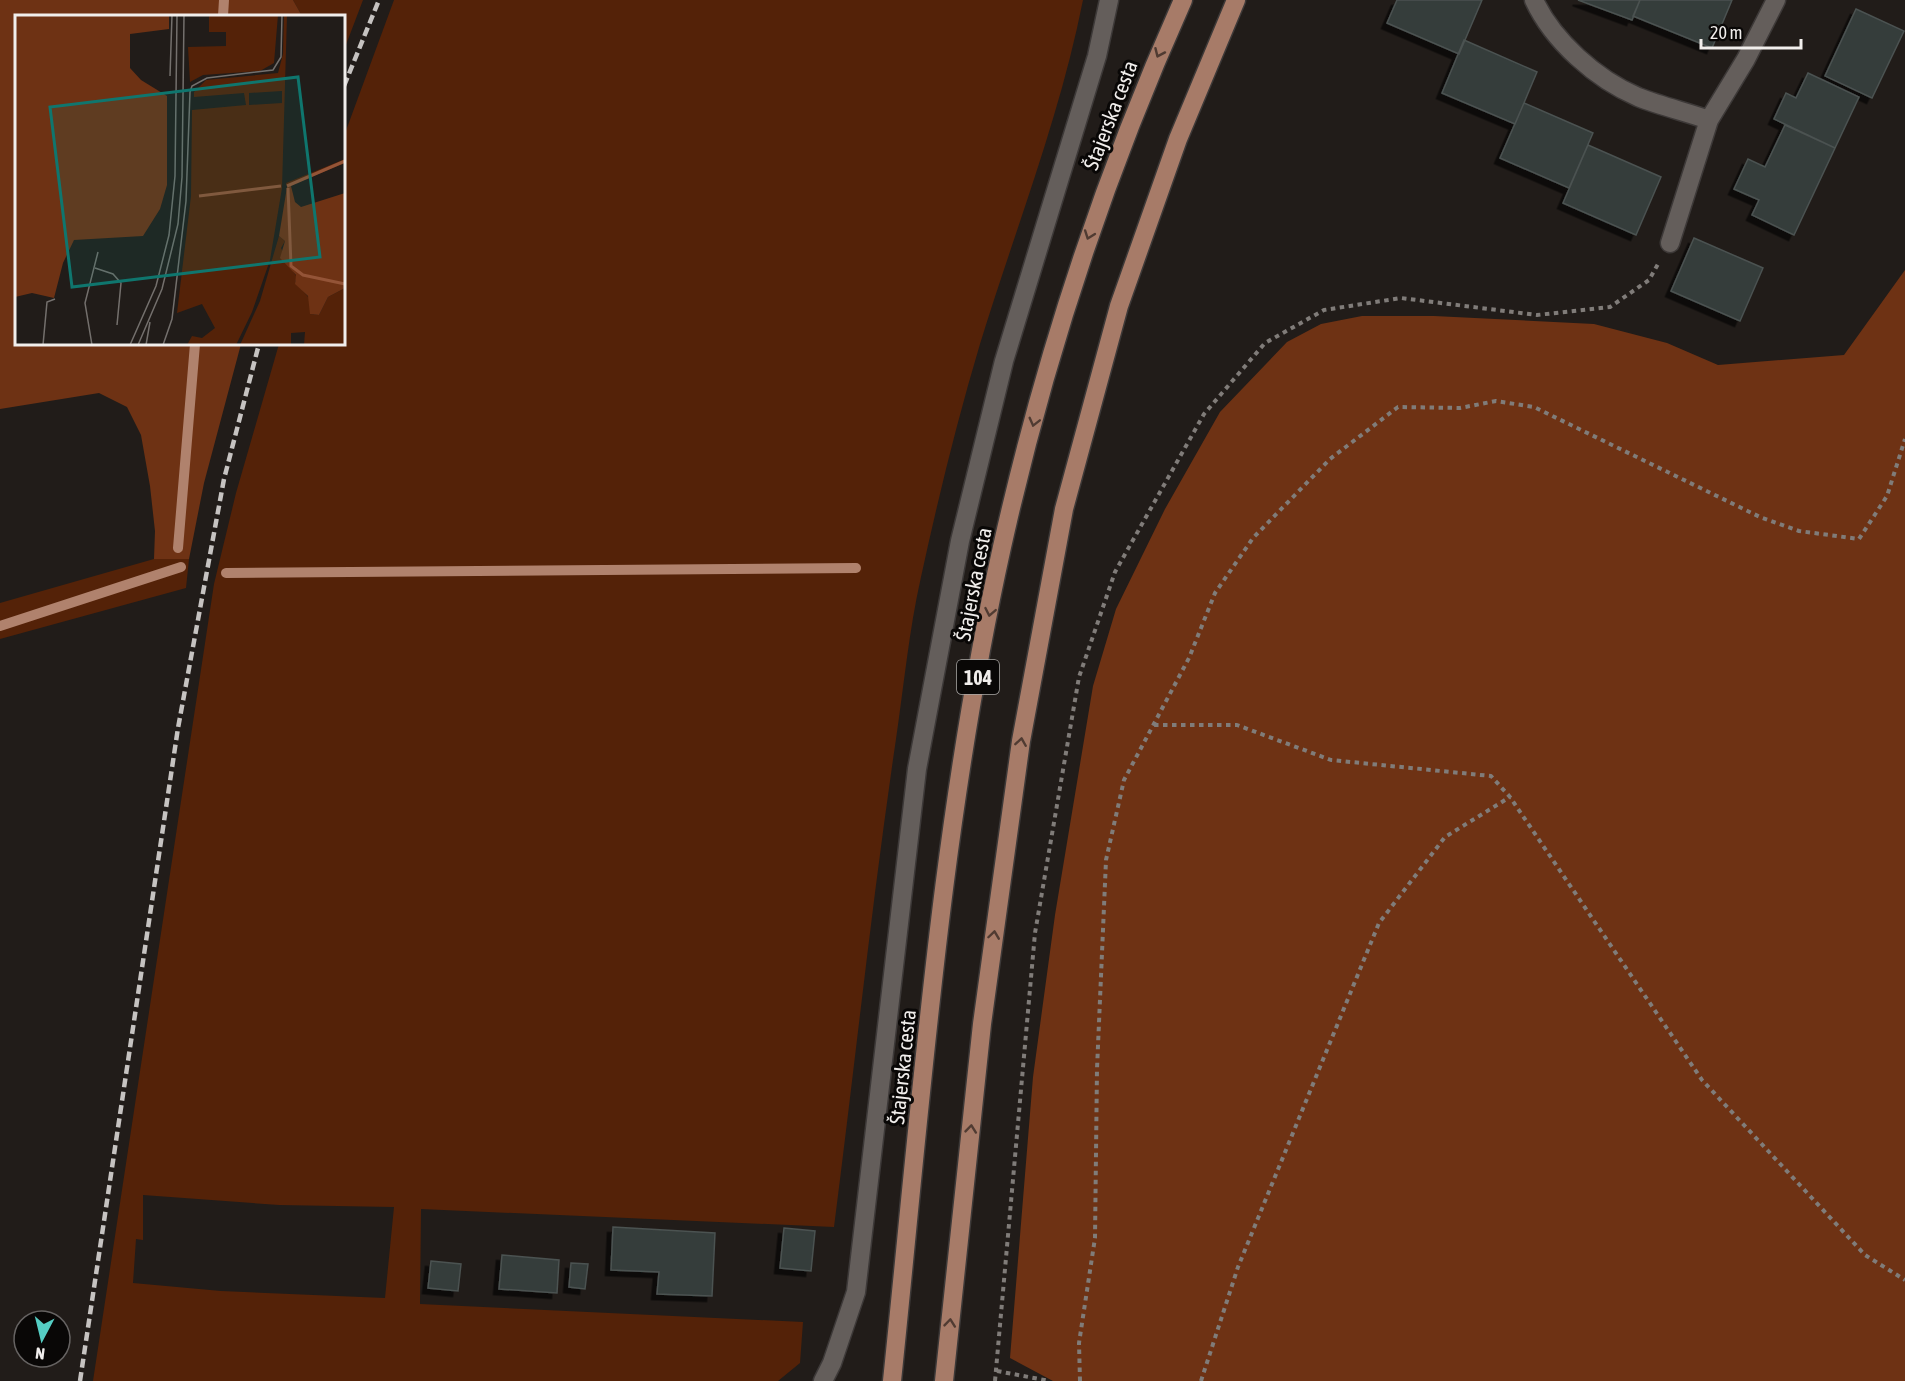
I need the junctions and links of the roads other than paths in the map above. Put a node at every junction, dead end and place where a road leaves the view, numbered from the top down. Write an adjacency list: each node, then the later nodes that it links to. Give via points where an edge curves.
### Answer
1 (1109, 0): 8 (street, via 1097,56 1004,361 960,541 917,769 856,1292)
2 (1183, 0): 9 (main road, Štajerska cesta / 104, one-way to 9, via 1152,69 1087,240 1002,548 968,730 943,896)
3 (1236, 0): 10 (main road, 104, one-way to 3, via 982,1024 1019,753 1065,509 1119,306 1178,139)
4 (1534, 0): 6 (street, via 1544,22 1582,63 1637,96)
5 (1776, 0): 6 (street)
6 (1709, 120): 7 (street)
7 (1670, 243)
8 (823, 1381)
9 (892, 1381)
10 (944, 1381)

